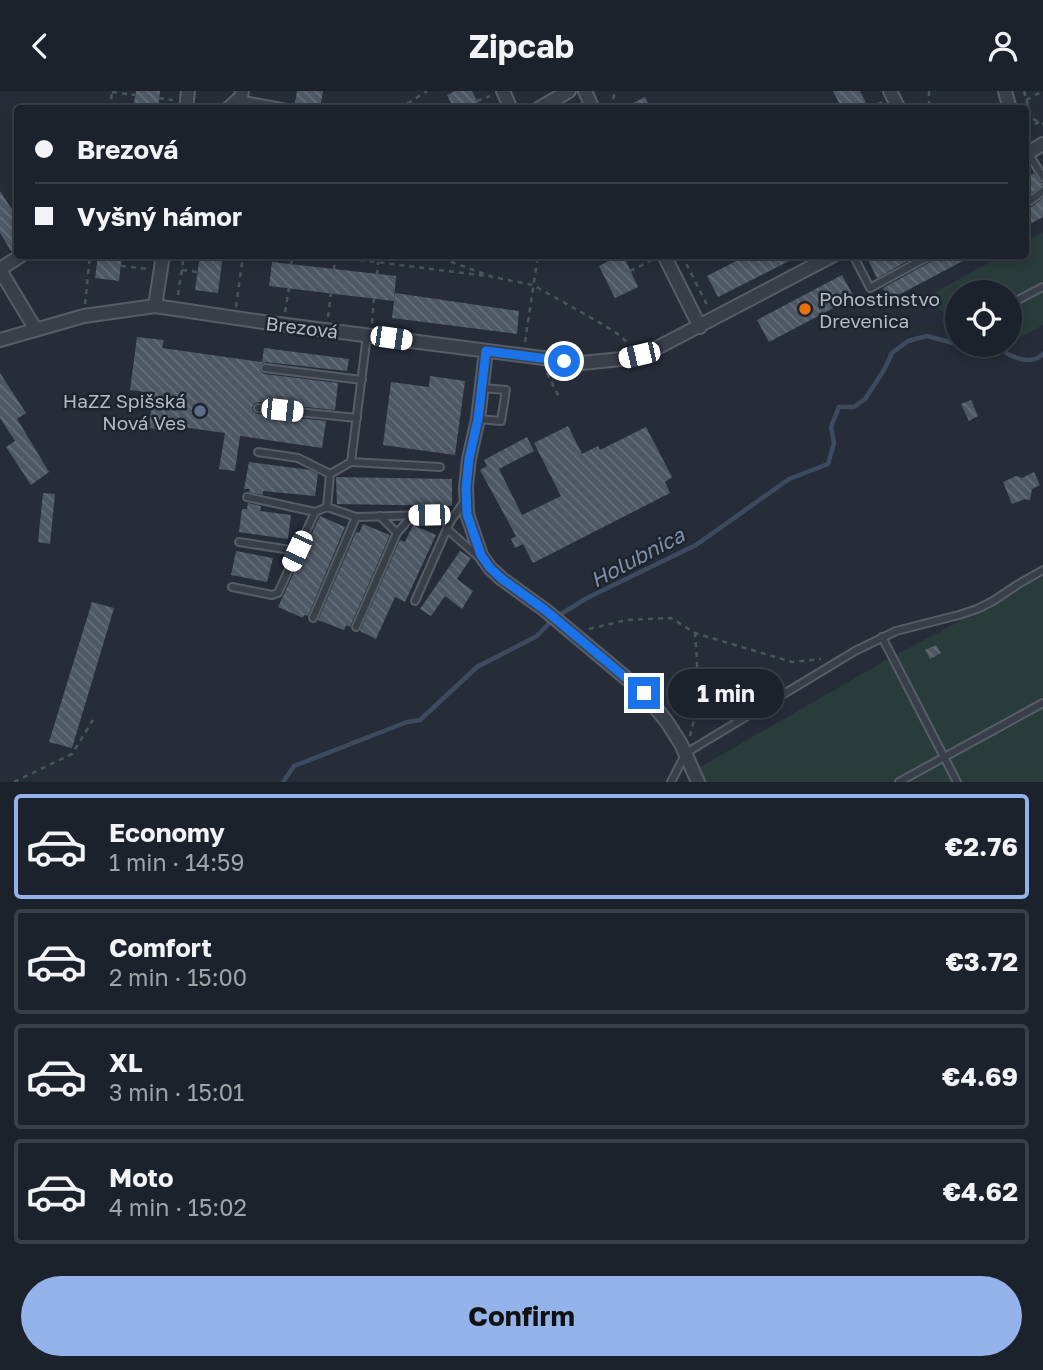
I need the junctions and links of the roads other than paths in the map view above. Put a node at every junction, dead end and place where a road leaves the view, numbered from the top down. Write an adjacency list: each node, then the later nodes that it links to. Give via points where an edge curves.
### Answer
1 (569, 91): 4 (street)
2 (242, 94): 3 (lane, via 244,100)
3 (271, 105)
4 (545, 105)
5 (1029, 156): 6 (lane)
6 (1043, 177)
7 (1043, 191): 8 (lane)
8 (1029, 203)
9 (16, 259): 15 (street)
10 (162, 259): 18 (street)
11 (665, 259): 19 (street)
12 (827, 259): 19 (street, Brezová)
13 (855, 259): 14 (lane, via 870,288)
14 (924, 259)
15 (0, 269): 20 (street)
16 (1043, 287): 17 (lane)
17 (1022, 298)
18 (155, 306): 20 (street, Brezová, via 84,316); 21 (street, Brezová, via 263,323)
19 (700, 327): 23 (street, Brezová, via 621,359 582,363)
20 (36, 330): 22 (street, Brezová)
21 (369, 331): 23 (street, Brezová); 25 (lane)
22 (0, 340)
23 (486, 351): 26 (street)
24 (265, 367): 25 (lane)
25 (362, 380): 28 (lane)
26 (482, 388): 29 (street); 29 (lane, via 506,390 502,421)
27 (258, 408): 28 (lane)
28 (357, 418): 31 (lane)
29 (478, 419): 35 (street)
30 (258, 452): 33 (lane, via 298,458)
31 (351, 462): 32 (lane); 33 (lane)
32 (440, 467)
33 (330, 474): 36 (lane)
34 (247, 497): 37 (lane)
35 (466, 499): 41 (lane); 45 (street, via 467,514)
36 (327, 507): 37 (lane); 40 (lane)
37 (315, 512): 44 (lane)
38 (380, 516): 39 (lane); 40 (lane); 42 (lane)
39 (412, 516): 41 (lane, via 429,515); 42 (lane)
40 (356, 517): 49 (lane)
41 (448, 526): 45 (lane); 48 (lane)
42 (397, 533): 50 (lane)
43 (239, 541): 44 (lane)
44 (297, 551): 47 (lane, via 278,593)
45 (487, 563): 53 (street, via 644,693)
46 (1043, 570): 51 (lane, via 977,609)
47 (232, 587)
48 (415, 601)
49 (313, 618)
50 (356, 627)
51 (881, 637): 53 (lane); 54 (lane)
52 (1043, 703): 54 (lane)
53 (686, 753): 55 (lane); 56 (street)
54 (944, 757): 57 (lane); 58 (lane)
55 (671, 782)
56 (698, 782)
57 (899, 782)
58 (957, 782)

